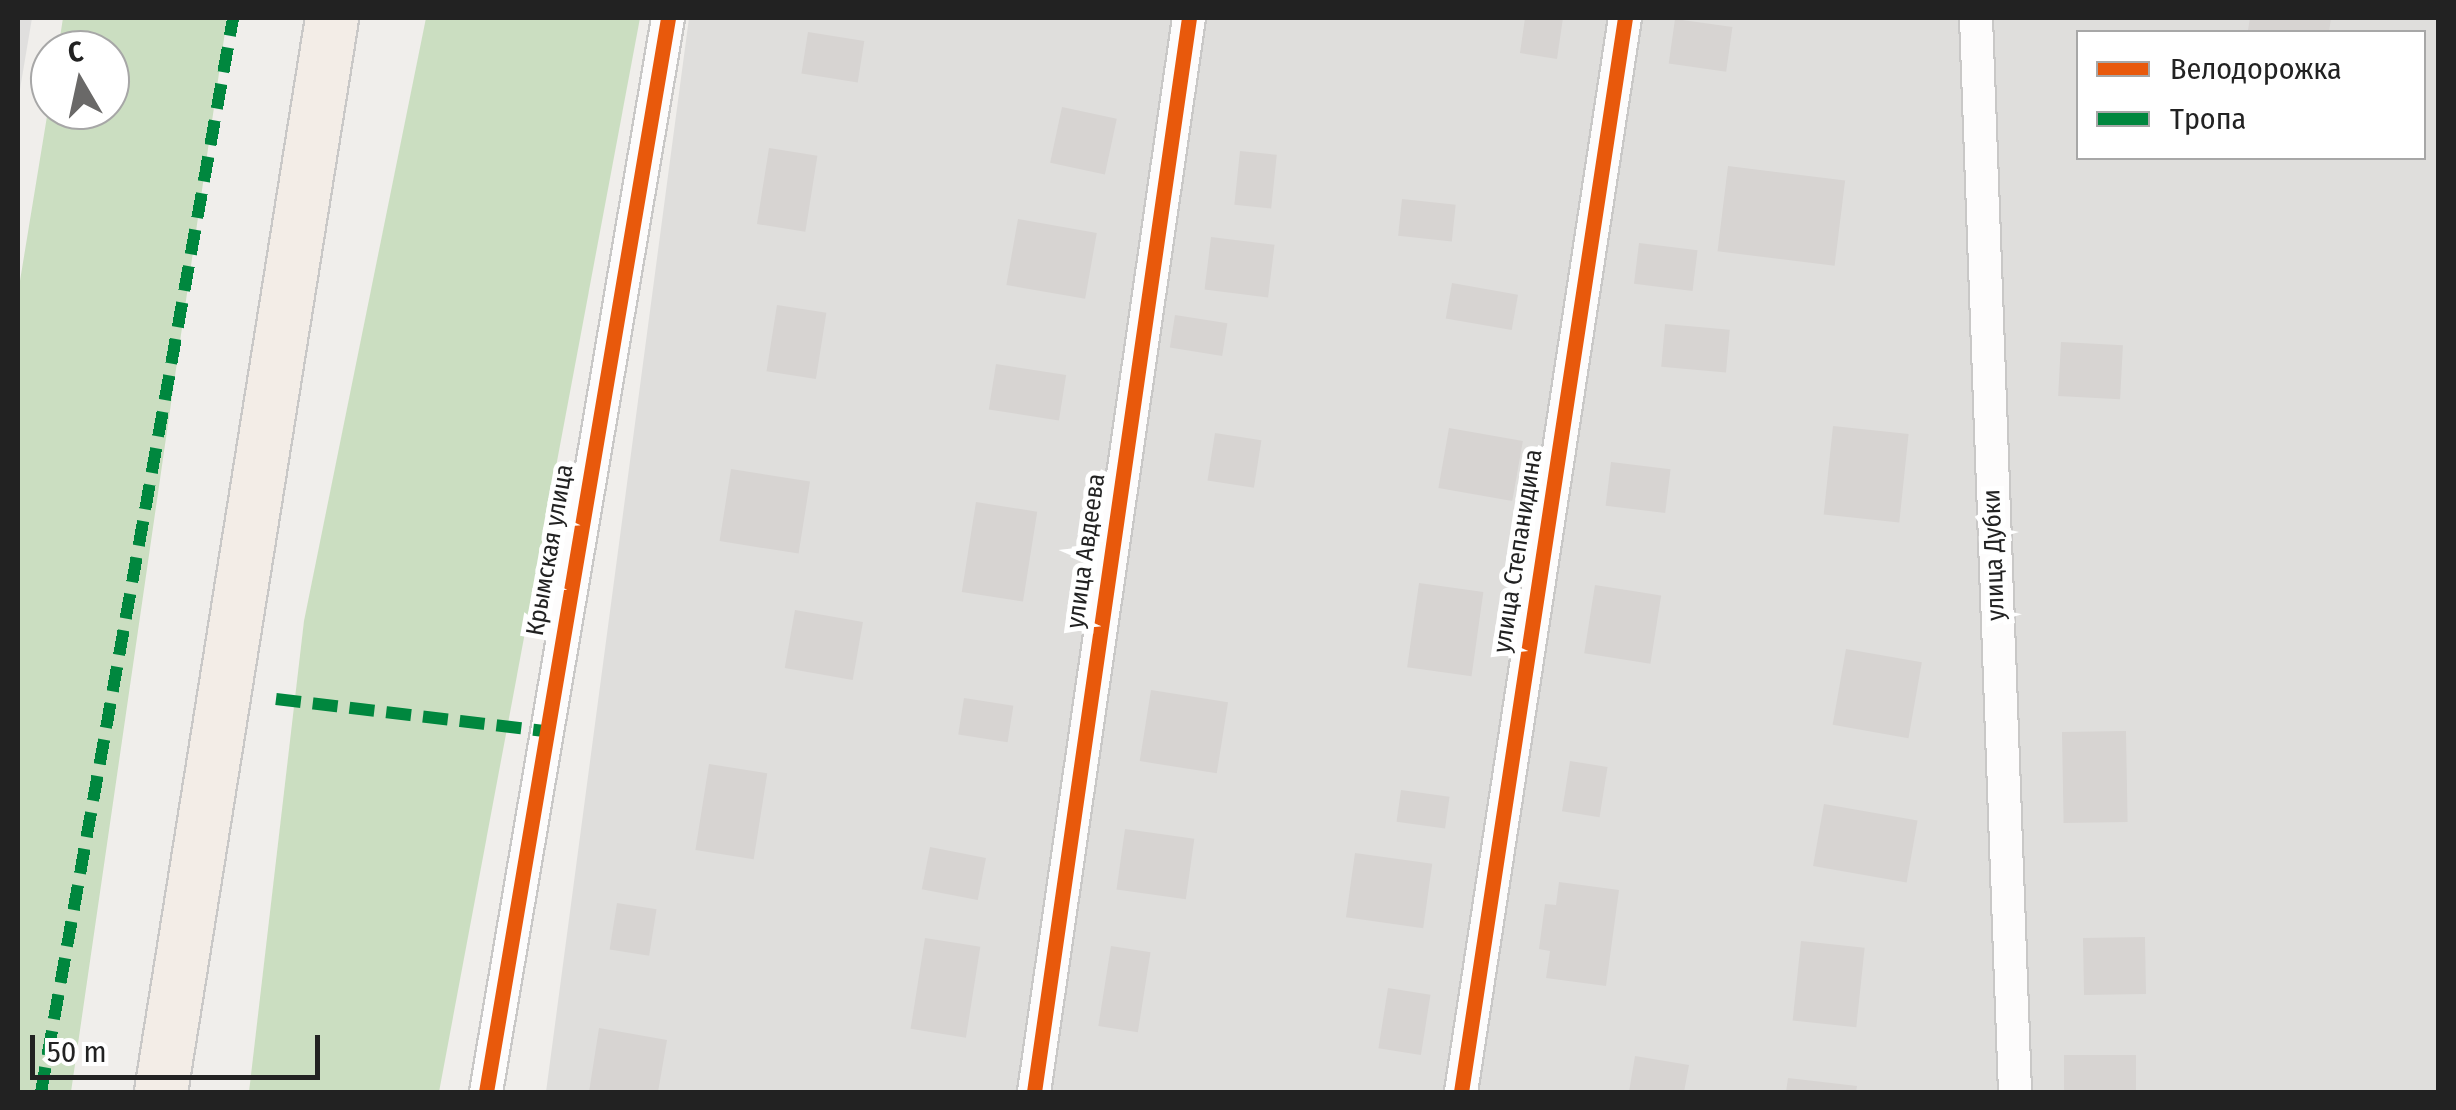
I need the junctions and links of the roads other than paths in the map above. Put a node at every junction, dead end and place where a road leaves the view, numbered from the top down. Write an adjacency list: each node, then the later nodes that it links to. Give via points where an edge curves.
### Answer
1 (332, 18): 6 (main road)
2 (668, 18): 7 (street, Крымская улица)
3 (1189, 18): 8 (street, улица Авдеева)
4 (1625, 18): 9 (street, улица Степанидина)
5 (1976, 18): 10 (street, улица Дубки)
6 (161, 1092)
7 (486, 1092)
8 (1034, 1092)
9 (1461, 1092)
10 (2016, 1092)

